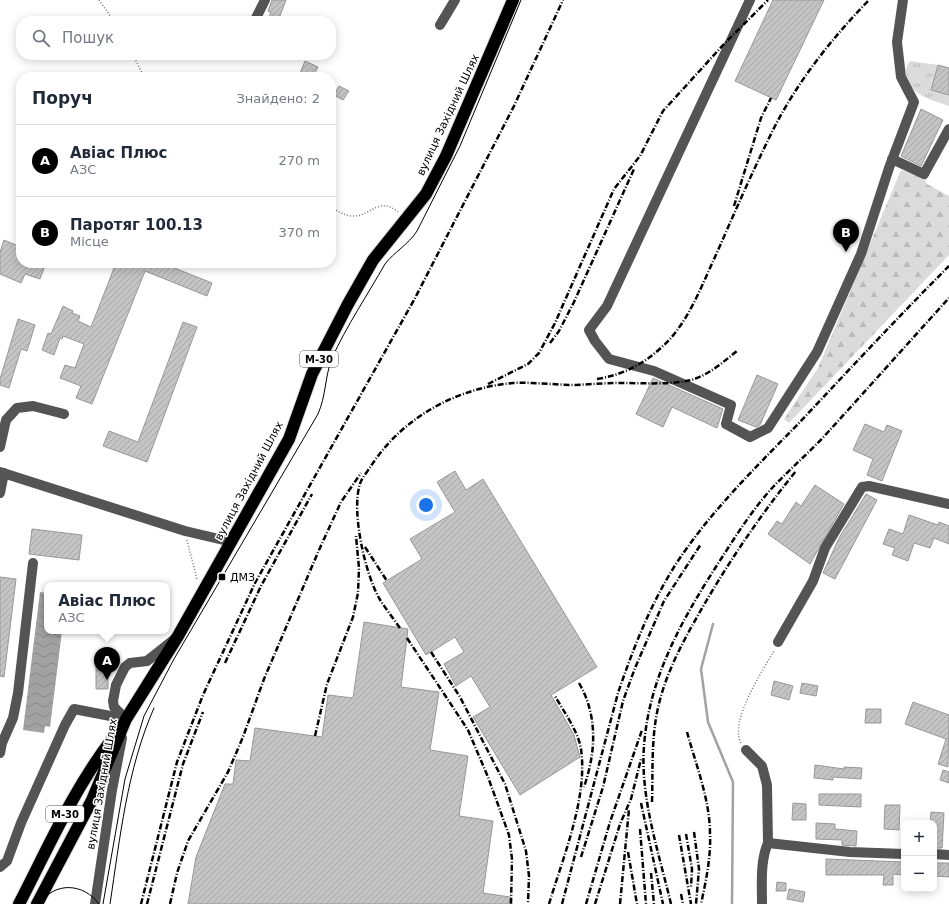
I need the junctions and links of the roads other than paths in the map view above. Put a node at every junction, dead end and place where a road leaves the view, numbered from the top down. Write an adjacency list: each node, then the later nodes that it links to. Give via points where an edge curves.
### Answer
1 (265, 0): 6 (street)
2 (455, 0): 7 (street)
3 (513, 0): 15 (highway, вулиця Західний Шлях / М-30, via 446,156 426,194 373,260 312,374 289,439)
4 (750, 0): 9 (street, via 607,306 589,330 609,359 654,371 731,405 726,424 750,438 768,428 817,352 861,254)
5 (903, 0): 9 (street, via 897,42 901,78 914,102)
6 (257, 16)
7 (440, 25)
8 (949, 129): 9 (street, via 924,174)
9 (892, 159)
10 (64, 414): 11 (street, via 32,406 17,408 6,420)
11 (0, 447)
12 (2, 472): 13 (street); 15 (street, via 185,531)
13 (0, 492)
14 (949, 504): 18 (street, via 868,486 862,487 825,548 813,582)
15 (232, 542): 17 (highway, вулиця Західний Шлях / М-30)
16 (33, 563): 21 (street, via 18,693 13,718)
17 (178, 636): 19 (highway, вулиця Західний Шлях / М-30); 19 (street, via 147,661 130,663 125,667 116,685 113,701)
18 (778, 642)
19 (123, 724): 26 (street, via 74,709 64,725 7,861); 27 (highway, М-30, via 97,758 78,789); 28 (highway, М-30, via 92,800); 29 (street, вулиця Західний Шлях)
20 (746, 750): 22 (street, via 762,766 767,785)
21 (0, 753)
22 (768, 843): 23 (street, via 850,852); 30 (street, via 764,851 762,868)
23 (901, 854)
24 (937, 854): 25 (street)
25 (949, 855)
26 (1, 865)
27 (19, 904)
28 (37, 904)
29 (95, 904)
30 (762, 904)

